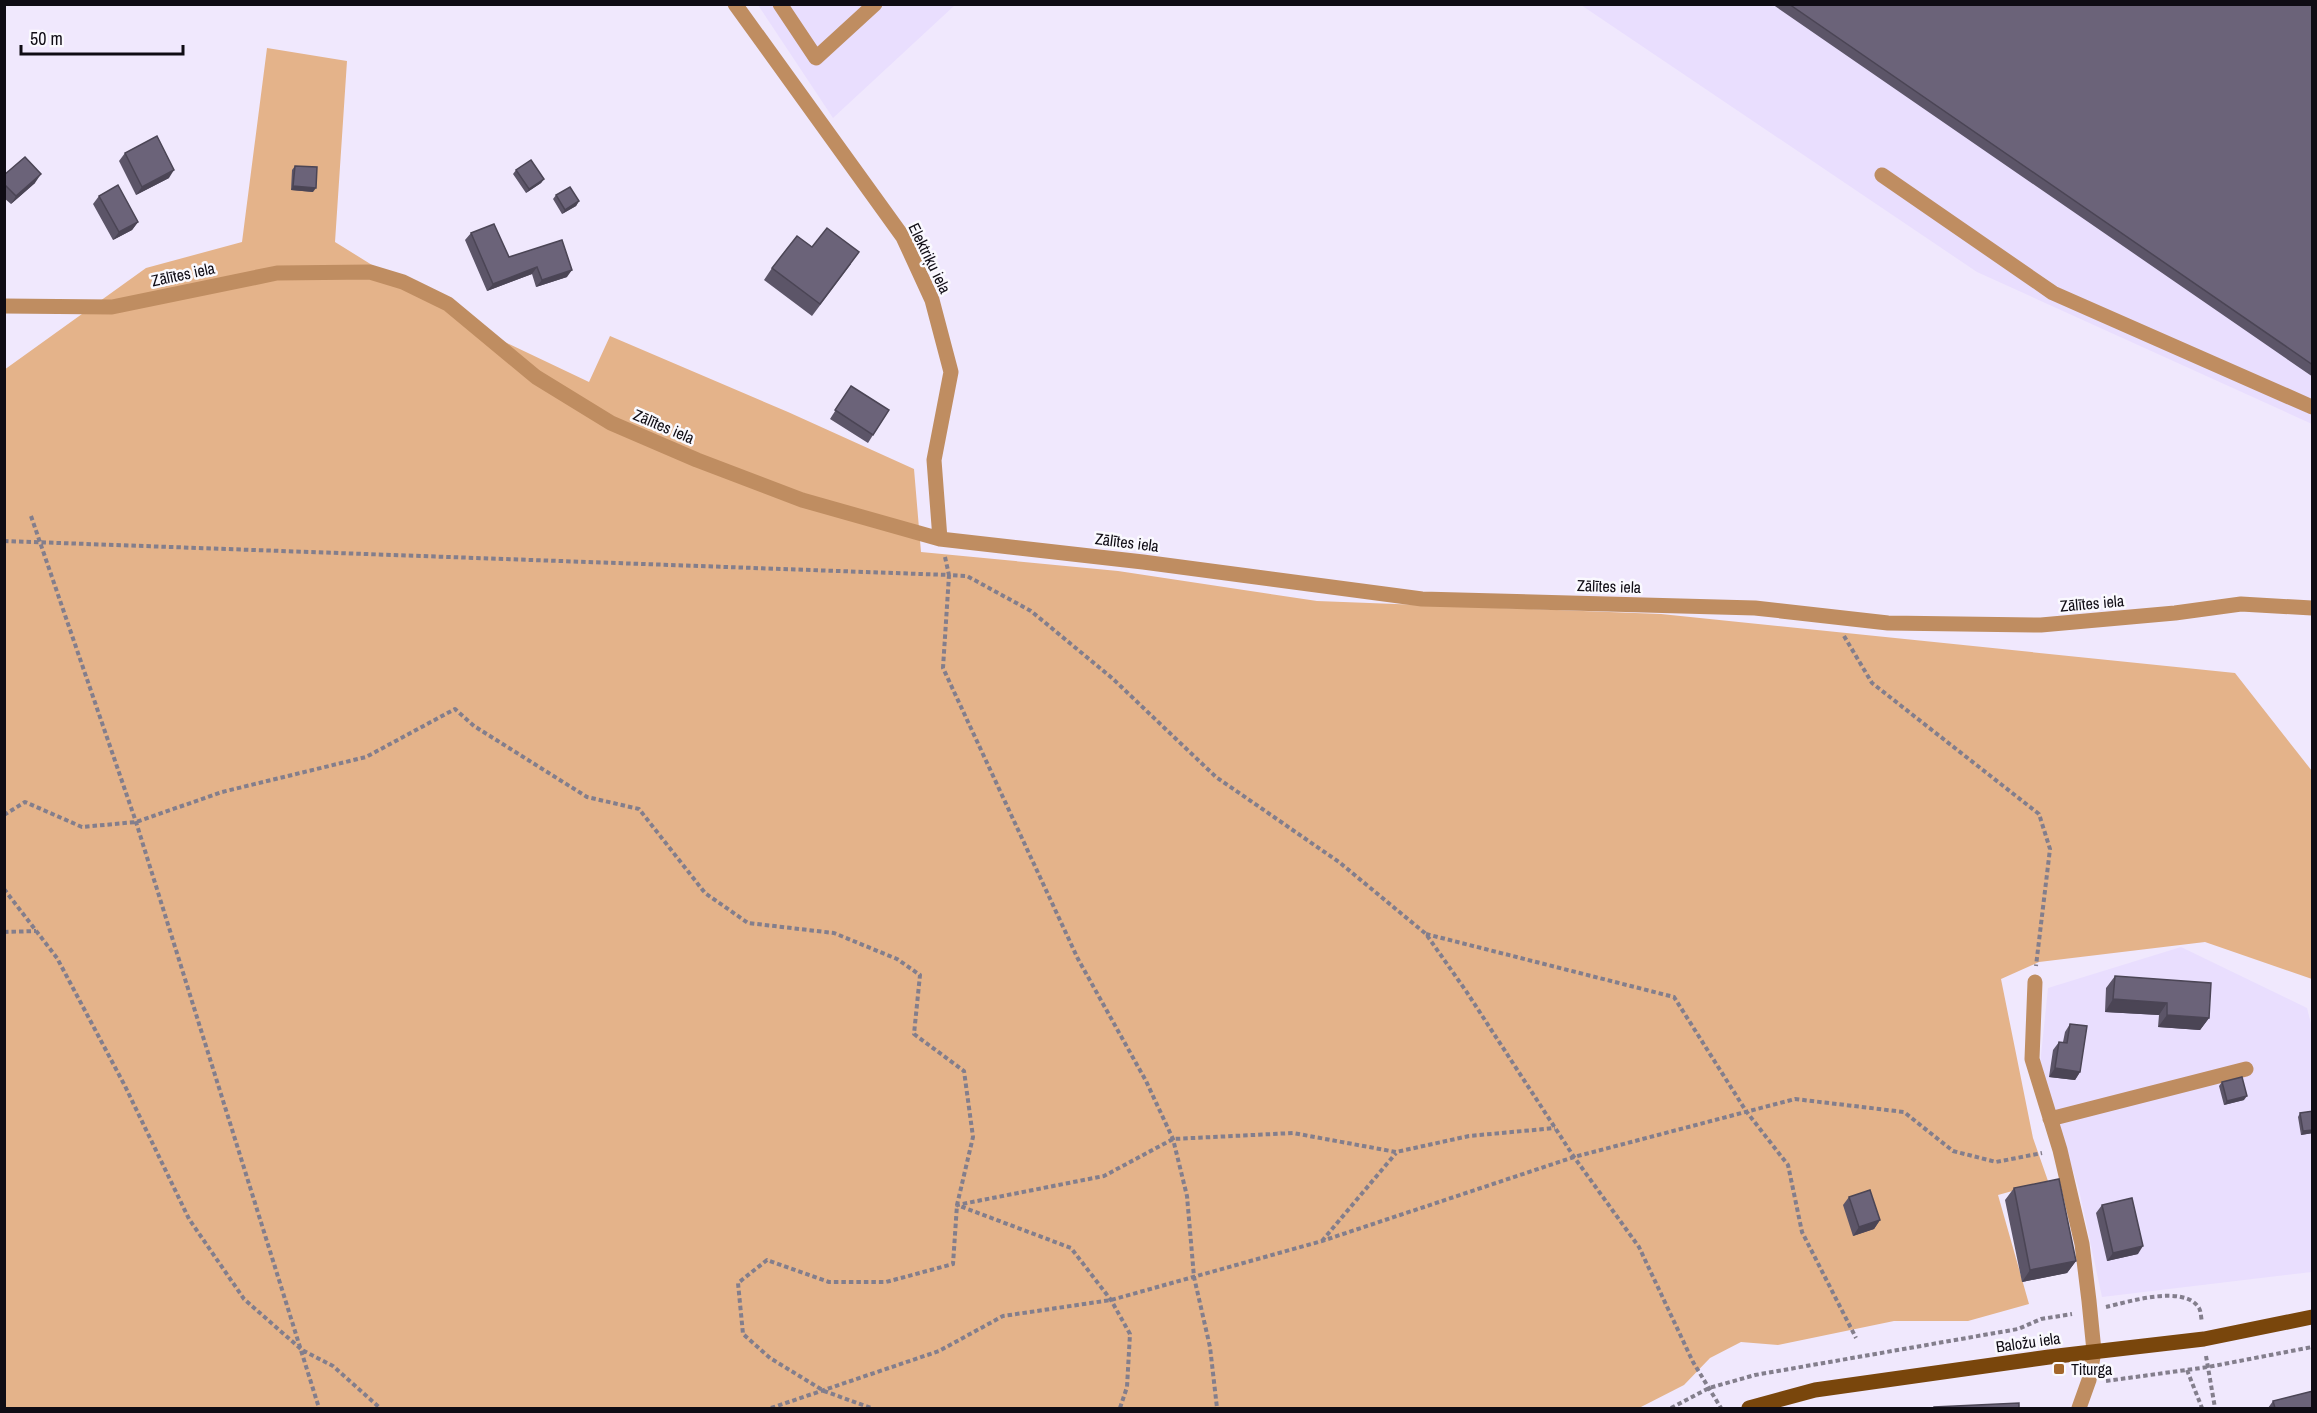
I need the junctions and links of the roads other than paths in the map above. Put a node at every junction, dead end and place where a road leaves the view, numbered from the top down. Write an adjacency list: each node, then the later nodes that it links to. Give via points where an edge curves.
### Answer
1 (735, 4): 7 (street, Elektriķu iela, via 903,237 932,300 951,372 934,460)
2 (780, 4): 3 (street, via 816,58)
3 (875, 4)
4 (1882, 175): 6 (street, via 2053,293)
5 (4, 306): 7 (street, Zālītes iela, via 112,307 277,273 370,272 403,282 448,304 536,377 611,423 802,500)
6 (2313, 407)
7 (940, 539): 8 (street, Zālītes iela, via 1422,599 1755,608 1888,623 2041,626 2241,604)
8 (2313, 608)
9 (2035, 982): 11 (street, via 2032,1059)
10 (2246, 1069): 11 (street)
11 (2050, 1119): 13 (street, via 2082,1244)
12 (2313, 1317): 13 (main road, Baložu iela, via 2204,1339)
13 (2094, 1351): 14 (main road, Baložu iela, via 1815,1390); 15 (street)
14 (1749, 1408)
15 (2079, 1408)

